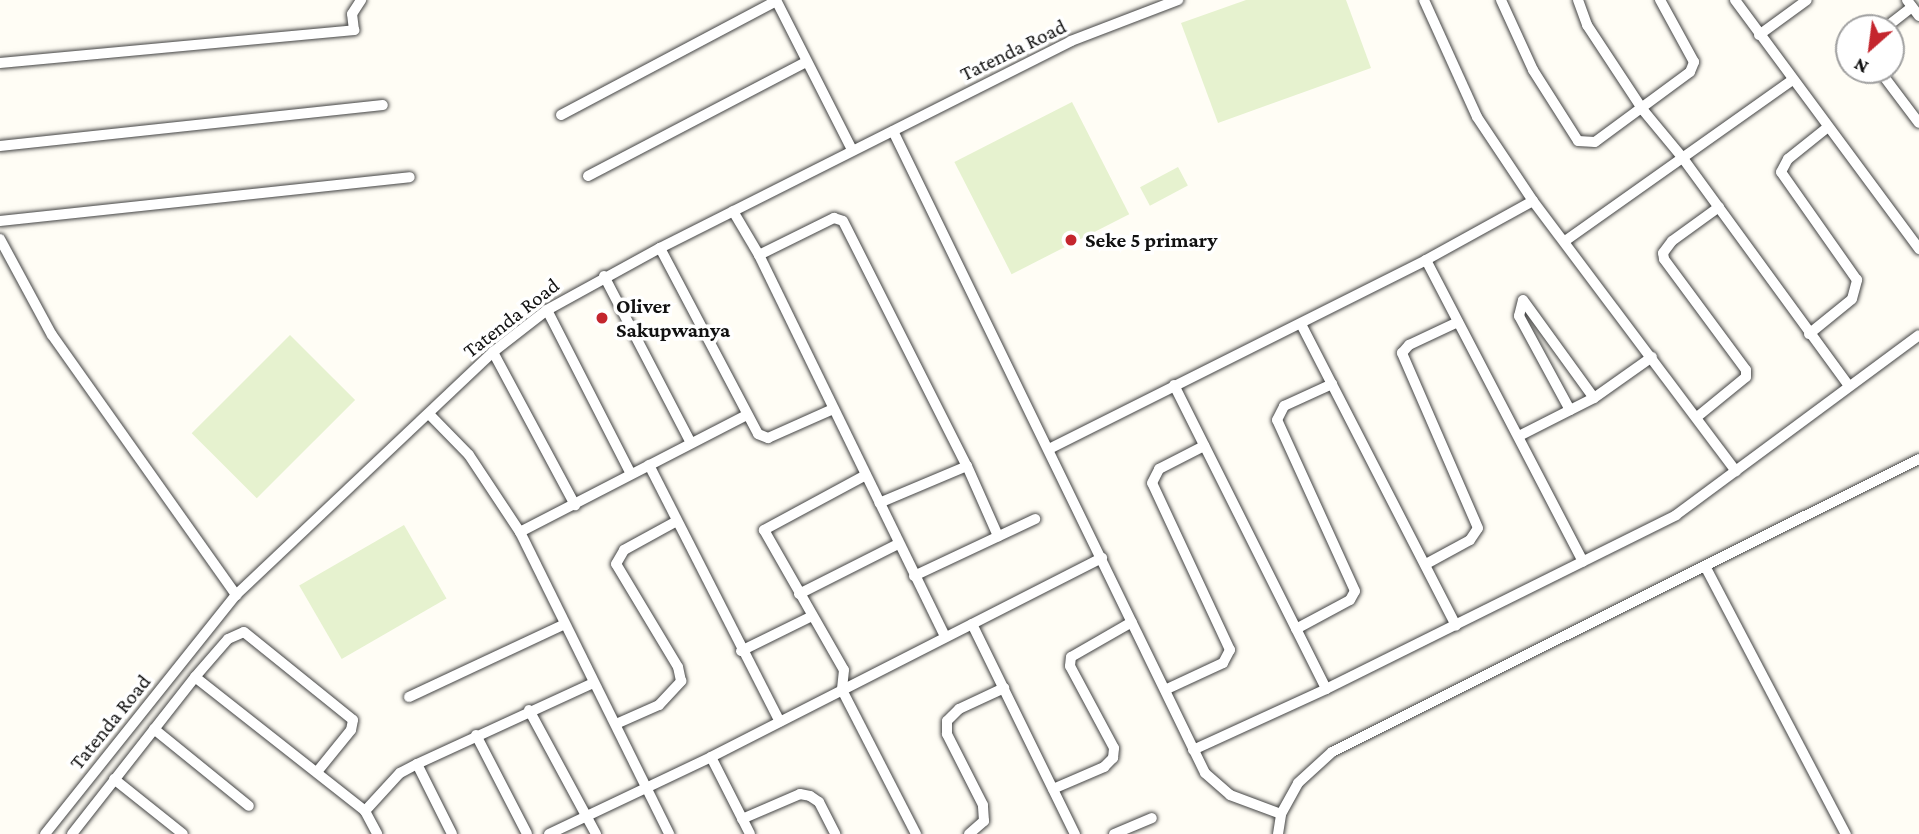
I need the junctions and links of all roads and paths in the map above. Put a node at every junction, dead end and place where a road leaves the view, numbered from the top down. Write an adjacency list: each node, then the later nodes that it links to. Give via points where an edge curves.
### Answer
1 (360, 0): 12 (street, via 352,14 354,30)
2 (1178, 0): 20 (street, Tatenda Road, via 1072,41)
3 (1424, 0): 26 (street, via 1477,117)
4 (1501, 0): 16 (street, via 1533,69 1578,141 1595,142)
5 (1578, 0): 16 (street, via 1587,25)
6 (1660, 0): 16 (street, via 1694,62 1690,72)
7 (1735, 0): 10 (street)
8 (1807, 0): 10 (street)
9 (776, 1): 11 (street); 17 (street)
10 (1759, 35): 13 (street)
11 (806, 62): 22 (street); 24 (street)
12 (0, 63)
13 (1792, 80): 19 (street); 23 (street)
14 (1890, 84): 18 (street)
15 (383, 104): 21 (street)
16 (1643, 110): 23 (street)
17 (561, 115)
18 (1919, 123)
19 (1828, 127): 33 (street); 41 (street, via 1788,159 1781,172 1857,280 1852,299)
20 (893, 131): 22 (street, Tatenda Road); 57 (street)
21 (0, 145)
22 (852, 150): 28 (street, Tatenda Road)
23 (1682, 157): 27 (street); 31 (street)
24 (588, 176)
25 (410, 177): 29 (street)
26 (1533, 201): 31 (street); 35 (street)
27 (1719, 207): 41 (street); 53 (street, via 1672,240 1663,253 1746,370 1746,377)
28 (733, 211): 32 (street, Tatenda Road); 34 (street)
29 (0, 221)
30 (0, 239): 36 (street)
31 (1565, 241): 44 (street)
32 (660, 247): 37 (street, Tatenda Road); 52 (street)
33 (1919, 248)
34 (759, 255): 49 (street); 60 (street, via 834,218 843,222)
35 (1426, 260): 39 (street); 40 (street)
36 (5, 265): 76 (street)
37 (604, 276): 38 (street, Tatenda Road); 55 (street)
38 (547, 310): 43 (street, Tatenda Road); 62 (street)
39 (1458, 322): 54 (street); 73 (street, via 1409,345 1402,353 1478,528 1470,540)
40 (1301, 324): 45 (street); 46 (street)
41 (1809, 334): 47 (street)
42 (1919, 335): 47 (street)
43 (493, 352): 51 (street, Tatenda Road); 65 (street)
44 (1652, 357): 48 (street); 53 (street)
45 (1332, 384): 73 (street); 83 (street, via 1284,406 1277,420 1355,591 1350,600)
46 (1174, 385): 56 (street); 57 (street)
47 (1849, 386): 61 (street)
48 (1594, 398): 50 (street); 50 (street, via 1523,300 1519,316)
49 (833, 409): 52 (street, via 765,439); 63 (street)
50 (1570, 410): 54 (street)
51 (429, 414): 68 (street, via 468,455); 76 (street, Tatenda Road)
52 (747, 415): 55 (street)
53 (1697, 417): 61 (street)
54 (1519, 436): 72 (street)
55 (691, 443): 59 (street)
56 (1204, 446): 83 (street); 89 (street, via 1159,469 1152,483 1230,650 1223,663)
57 (1049, 449): 71 (street)
58 (1919, 459): 74 (street)
59 (649, 465): 62 (street); 67 (street)
60 (967, 466): 64 (street); 69 (street)
61 (1735, 471): 72 (street, via 1676,514)
62 (631, 474): 65 (street)
63 (864, 476): 64 (street); 77 (street, via 764,530)
64 (879, 503): 70 (street)
65 (575, 505): 68 (street)
66 (1035, 519): 69 (street)
67 (675, 522): 85 (street); 95 (street, via 624,550 616,564 678,667 681,681 659,705)
68 (520, 532): 80 (street)
69 (998, 536): 75 (street)
70 (898, 544): 75 (street); 77 (street)
71 (1102, 558): 79 (street); 81 (street)
72 (1583, 562): 82 (street)
73 (1426, 564): 82 (street)
74 (1705, 566): 107 (street, via 1332,751 1298,783); 128 (street)
75 (914, 576): 84 (street)
76 (236, 594): 109 (street, Tatenda Road)
77 (799, 594): 78 (street)
78 (812, 616): 85 (street); 91 (street, via 844,670)
79 (1132, 622): 89 (street); 104 (street, via 1071,657 1070,666 1114,748 1113,758 1104,767)
80 (565, 624): 87 (street); 92 (street)
81 (972, 624): 84 (street); 88 (street)
82 (1457, 626): 90 (street)
83 (1296, 629): 90 (street)
84 (945, 637): 91 (street)
85 (741, 651): 94 (street)
86 (195, 677): 96 (street); 101 (street); 101 (street, via 228,639 244,632 353,720 351,730)
87 (593, 682): 93 (street); 95 (street)
88 (1004, 688): 104 (street); 124 (street, via 958,709 947,721 947,734 983,805 984,821)
89 (1167, 689): 98 (street)
90 (1326, 689): 98 (street)
91 (842, 690): 94 (street); 123 (street)
92 (409, 697)
93 (529, 710): 97 (street); 108 (street)
94 (780, 722): 99 (street)
95 (616, 724): 103 (street)
96 (154, 729): 102 (street); 105 (street)
97 (476, 735): 100 (street); 117 (street)
98 (1193, 750): 107 (street, via 1215,785 1255,807)
99 (711, 757): 103 (street); 111 (street)
100 (417, 764): 106 (street, via 400,773); 116 (street)
101 (317, 772): 106 (street)
102 (114, 779): 112 (street); 114 (street)
103 (645, 789): 108 (street); 120 (street)
104 (1053, 789): 125 (street)
105 (249, 806)
106 (365, 811): 115 (street)
107 (1281, 814): 127 (street)
108 (586, 815): 118 (street); 119 (street)
109 (58, 817): 112 (street); 113 (street, Tatenda Road)
110 (1152, 818): 126 (street)
111 (742, 819): 121 (street); 122 (street, via 800,794 819,802)
112 (75, 833)
113 (45, 834)
114 (183, 834)
115 (377, 834)
116 (452, 834)
117 (527, 834)
118 (549, 834)
119 (596, 834)
120 (669, 834)
121 (750, 834)
122 (835, 834)
123 (916, 834)
124 (969, 834)
125 (1075, 834)
126 (1114, 834)
127 (1278, 834)
128 (1846, 834)

